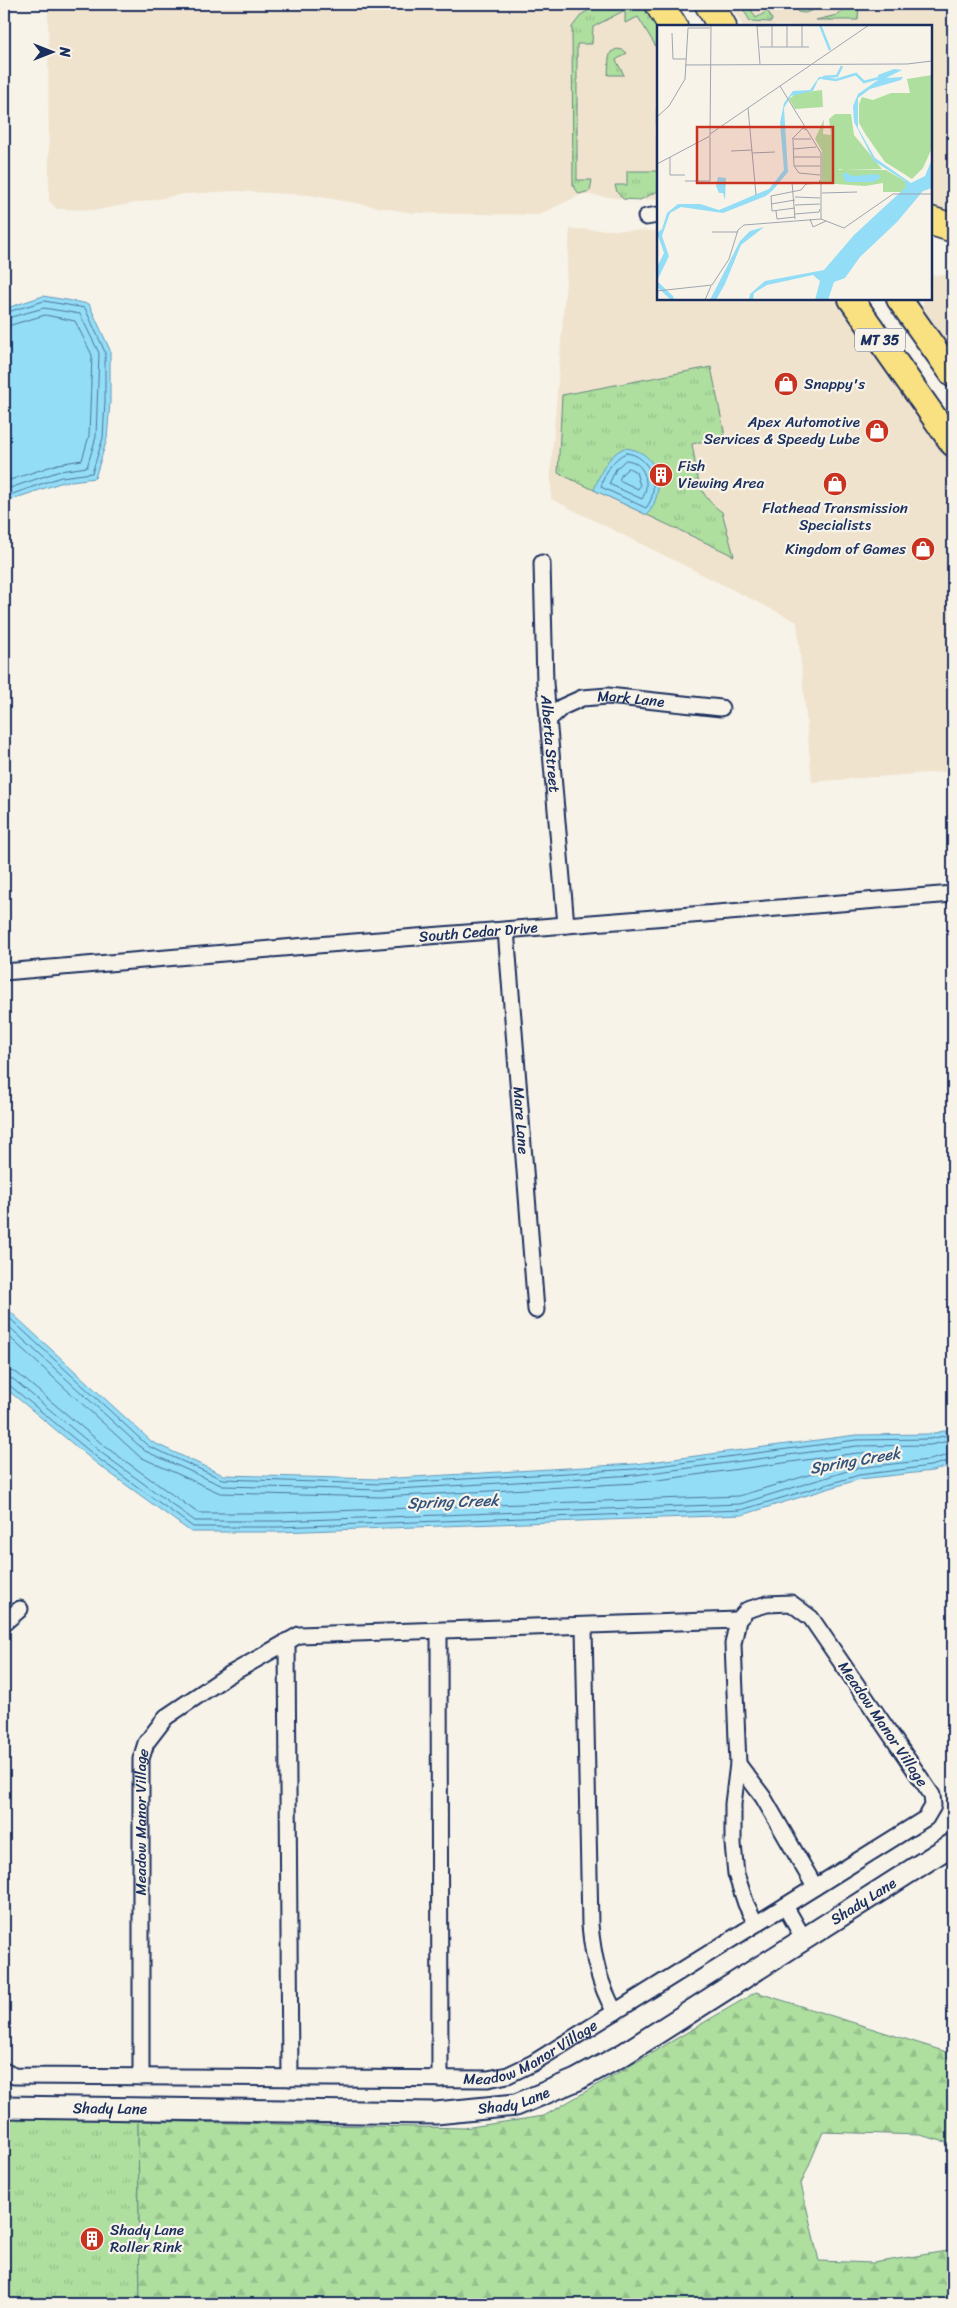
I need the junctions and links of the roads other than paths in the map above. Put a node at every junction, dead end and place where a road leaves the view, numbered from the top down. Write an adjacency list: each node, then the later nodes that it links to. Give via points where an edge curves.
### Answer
1 (659, 4): 3 (highway)
2 (709, 4): 4 (highway)
3 (672, 25)
4 (721, 25)
5 (932, 220): 6 (highway)
6 (953, 228)
7 (932, 241): 8 (highway)
8 (953, 242)
9 (852, 300): 12 (main road, MT 35)
10 (901, 300): 11 (main road, MT 35)
11 (953, 375)
12 (953, 444)
13 (542, 563): 15 (street, Alberta Street)
14 (721, 708): 15 (street, Mark Lane, via 608,696 582,698)
15 (548, 720): 17 (street, Alberta Street)
16 (953, 894): 17 (street, South Cedar Drive)
17 (566, 925): 18 (street, South Cedar Drive)
18 (506, 930): 19 (street, South Cedar Drive); 20 (street, Mare Lane)
19 (4, 972)
20 (536, 1310)
21 (20, 1609): 23 (street)
22 (738, 1620): 24 (street, Meadow Manor Village); 27 (street, via 733,1644); 29 (street, Meadow Manor Village, via 747,1610 767,1604 791,1603 811,1618 932,1795 933,1806 926,1818)
23 (4, 1623)
24 (584, 1627): 25 (street, Meadow Manor Village); 33 (street, Meadow Manor Village, via 592,1951 600,1982)
25 (439, 1631): 26 (street, Meadow Manor Village, via 300,1635); 37 (street, Meadow Manor Village)
26 (287, 1641): 35 (street, Meadow Manor Village, via 166,1717 146,1742 141,1759); 36 (street)
27 (738, 1764): 29 (street, via 763,1797); 31 (street, via 733,1804 734,1852 739,1882)
28 (953, 1844): 32 (main road, Shady Lane)
29 (815, 1887): 30 (street, Meadow Manor Village)
30 (785, 1906): 31 (street, Meadow Manor Village); 32 (street)
31 (756, 1924): 33 (street, Meadow Manor Village)
32 (805, 1940): 38 (main road, Shady Lane, via 624,2054 576,2080 516,2105 436,2113)
33 (615, 2012): 37 (street, Meadow Manor Village, via 508,2075 488,2079)
34 (4, 2071): 35 (street, Meadow Manor Village, via 14,2076)
35 (141, 2077): 36 (street, Meadow Manor Village)
36 (290, 2078): 37 (street, Meadow Manor Village)
37 (440, 2079)
38 (4, 2107)

